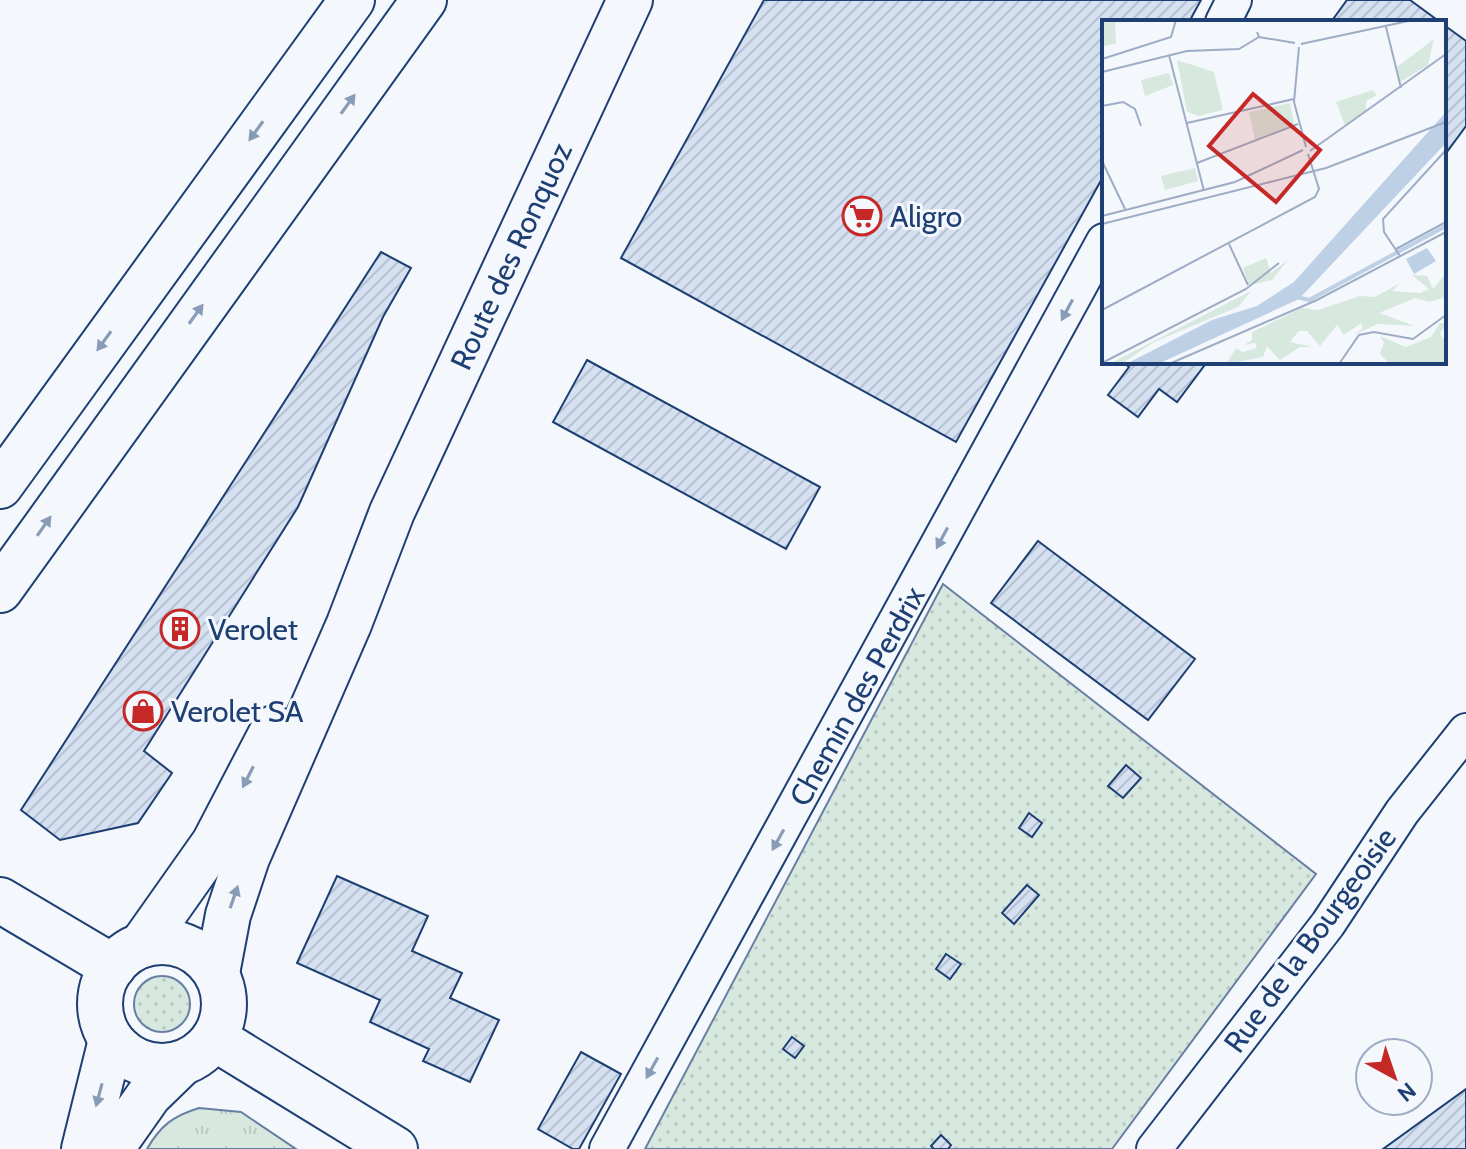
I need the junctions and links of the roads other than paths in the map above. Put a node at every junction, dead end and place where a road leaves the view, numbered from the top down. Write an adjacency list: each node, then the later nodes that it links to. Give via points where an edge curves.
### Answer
1 (352, 0): 7 (main road, one-way to 7)
2 (424, 0): 9 (main road, one-way to 2)
3 (630, 0): 8 (main road, Route des Ronquoz)
4 (1234, 0): 5 (street)
5 (1224, 20)
6 (1102, 245): 19 (street, Chemin des Perdrix, one-way to 19)
7 (0, 486)
8 (392, 512): 12 (main road, Route des Ronquoz, one-way to 12, via 329,619 214,843); 13 (main road, Route des Ronquoz, one-way to 8, via 247,858)
9 (0, 590)
10 (1466, 731): 20 (street, Rue de la Bourgeoisie, via 1402,812 1328,924)
11 (0, 900): 12 (main road)
12 (128, 956): 13 (main road, via 164,941 185,946); 14 (main road, via 100,997)
13 (217, 973): 15 (main road, via 225,1006)
14 (111, 1040): 15 (main road, via 137,1061 159,1066); 16 (main road, one-way to 16)
15 (198, 1050): 17 (main road, via 149,1095); 18 (main road)
16 (84, 1149)
17 (111, 1149)
18 (395, 1149)
19 (607, 1149)
20 (1154, 1149)

